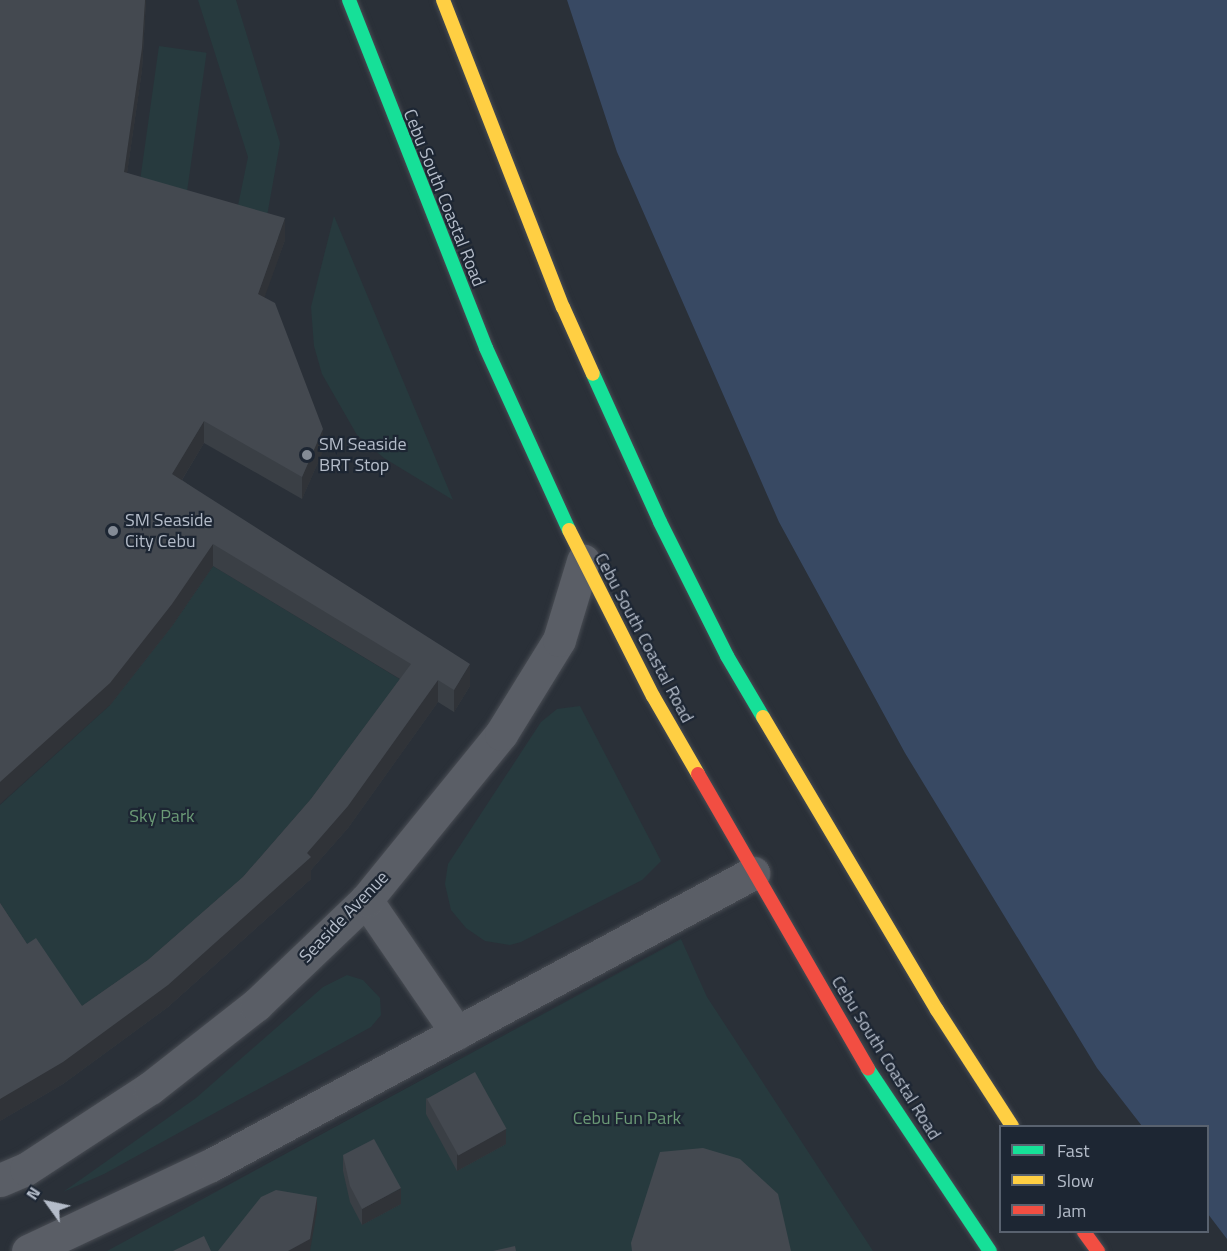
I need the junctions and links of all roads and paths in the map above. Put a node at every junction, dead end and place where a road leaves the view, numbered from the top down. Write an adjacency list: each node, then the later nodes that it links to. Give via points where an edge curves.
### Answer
1 (349, 0): 3 (highway, Cebu South Coastal Road, via 486,348)
2 (443, 0): 7 (highway, via 563,307 660,522 717,635 937,1011)
3 (583, 561): 4 (highway, Cebu South Coastal Road, via 653,696); 5 (street, Seaside Avenue, via 560,640 501,734)
4 (753, 873): 6 (street); 11 (highway, Cebu South Coastal Road, via 856,1051)
5 (366, 900): 6 (street); 8 (street, Seaside Avenue, via 256,1005 150,1088 26,1169)
6 (457, 1034): 10 (street, via 211,1165)
7 (1011, 1125)
8 (0, 1180)
9 (1085, 1233): 12 (highway)
10 (28, 1251)
11 (990, 1251)
12 (1098, 1251)

